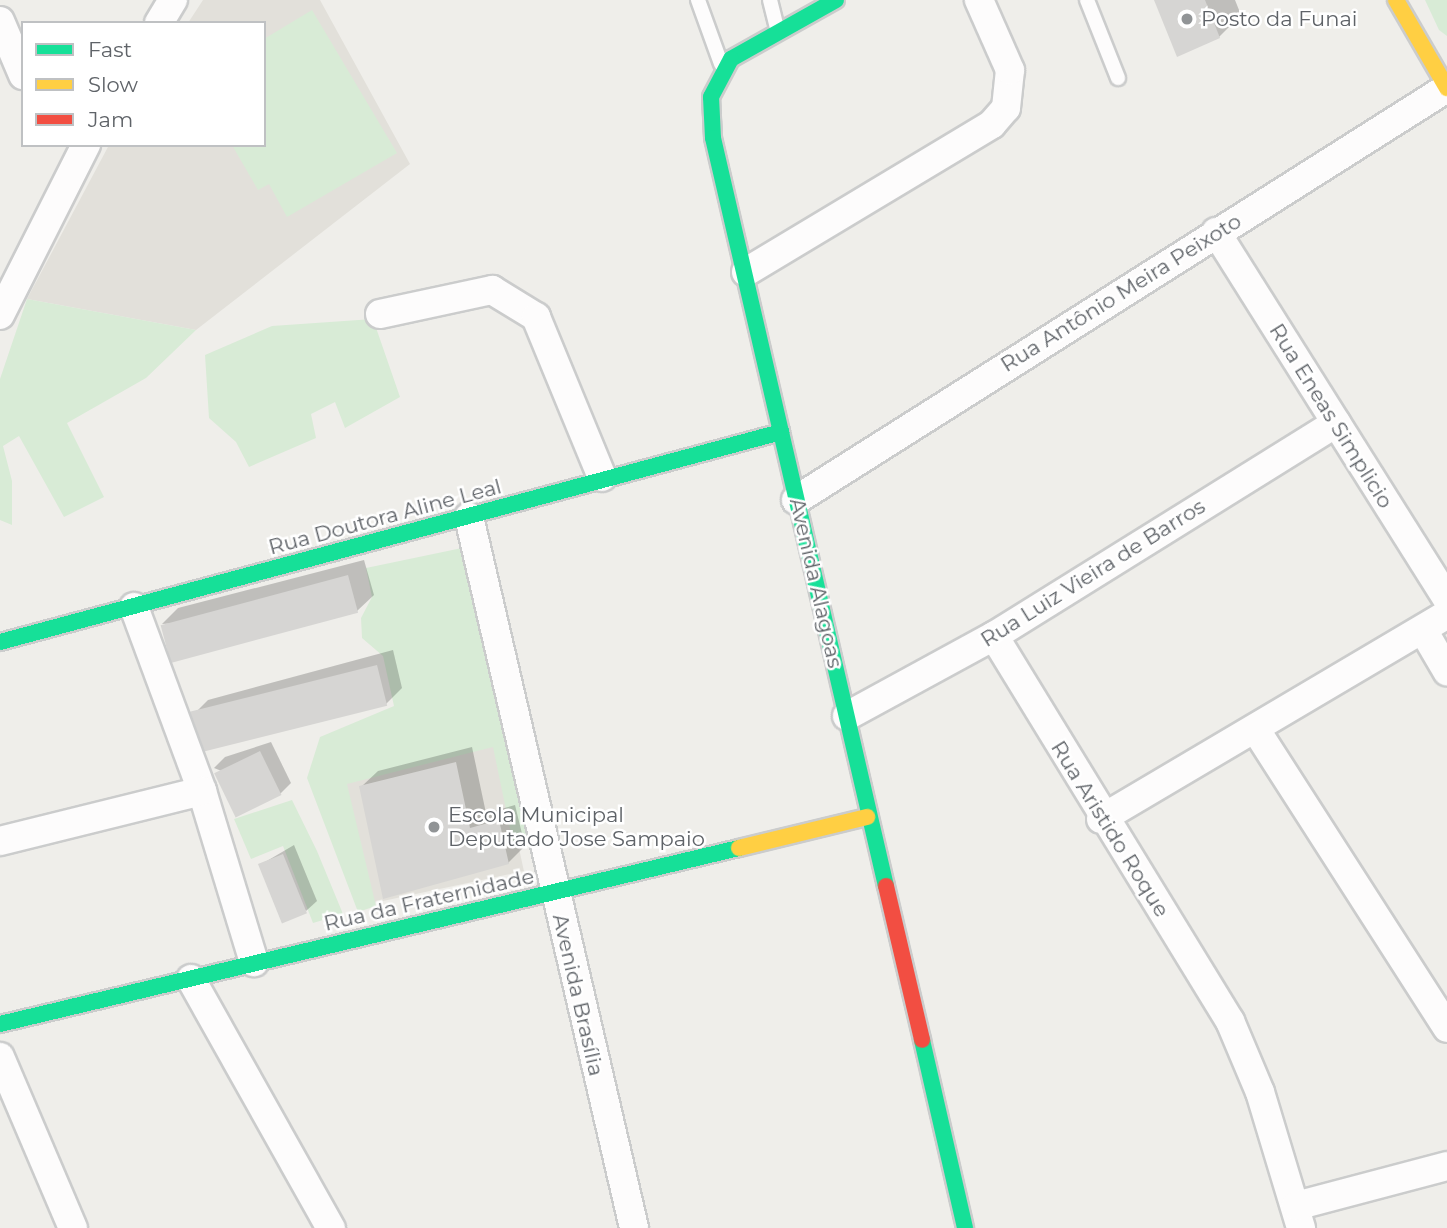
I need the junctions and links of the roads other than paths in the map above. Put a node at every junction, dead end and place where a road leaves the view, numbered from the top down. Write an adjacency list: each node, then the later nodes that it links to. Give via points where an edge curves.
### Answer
1 (173, 0): 9 (street)
2 (698, 0): 12 (lane)
3 (769, 0): 10 (lane)
4 (836, 0): 10 (street, Avenida Alagoas)
5 (979, 0): 17 (street, via 1010,70 1006,108 992,124)
6 (1087, 0): 13 (lane)
7 (1396, 0): 14 (street)
8 (0, 21): 11 (street)
9 (160, 21)
10 (777, 30): 12 (street, Avenida Alagoas, via 731,59)
11 (13, 67)
12 (724, 72): 17 (street, Avenida Alagoas, via 711,97 713,138)
13 (1118, 78)
14 (1447, 88): 16 (street, Rua Antônio Meira Peixoto)
15 (74, 152): 19 (street)
16 (1216, 232): 20 (street, Rua Eneas Simplicio); 23 (street, Rua Antônio Meira Peixoto)
17 (746, 272): 21 (street, Avenida Alagoas)
18 (380, 314): 22 (street, via 492,290 536,317)
19 (0, 315)
20 (1336, 423): 25 (street, Rua Eneas Simplicio); 29 (street, Rua Luiz Vieira de Barros)
21 (781, 432): 22 (street, Rua Doutora Aline Leal); 23 (street, Avenida Alagoas)
22 (602, 477): 24 (street, Rua Doutora Aline Leal)
23 (796, 500): 32 (street, Avenida Alagoas)
24 (469, 517): 26 (street, Rua Doutora Aline Leal); 38 (street, Avenida Brasília)
25 (1447, 599)
26 (134, 607): 30 (street, Rua Doutora Aline Leal); 34 (street)
27 (1447, 614): 28 (street)
28 (1423, 630): 31 (street); 33 (street)
29 (994, 636): 32 (street, Rua Luiz Vieira de Barros); 36 (street, Rua Aristido Roque)
30 (0, 642)
31 (1447, 671)
32 (847, 716): 35 (street, Avenida Alagoas)
33 (1255, 730): 36 (street); 42 (street)
34 (202, 791): 37 (street); 39 (street)
35 (867, 817): 38 (street, Rua da Fraternidade); 49 (street, Avenida Alagoas)
36 (1101, 819): 45 (street, Rua Aristido Roque, via 1230,1021)
37 (0, 841)
38 (554, 892): 39 (street, Rua da Fraternidade); 48 (street, Avenida Brasília)
39 (254, 962): 40 (street, Rua da Fraternidade)
40 (191, 979): 41 (street, Rua da Fraternidade); 47 (street)
41 (0, 1024)
42 (1447, 1028)
43 (0, 1057): 46 (street)
44 (1447, 1166): 45 (street)
45 (1299, 1217)
46 (72, 1228)
47 (331, 1228)
48 (634, 1228)
49 (965, 1228)

